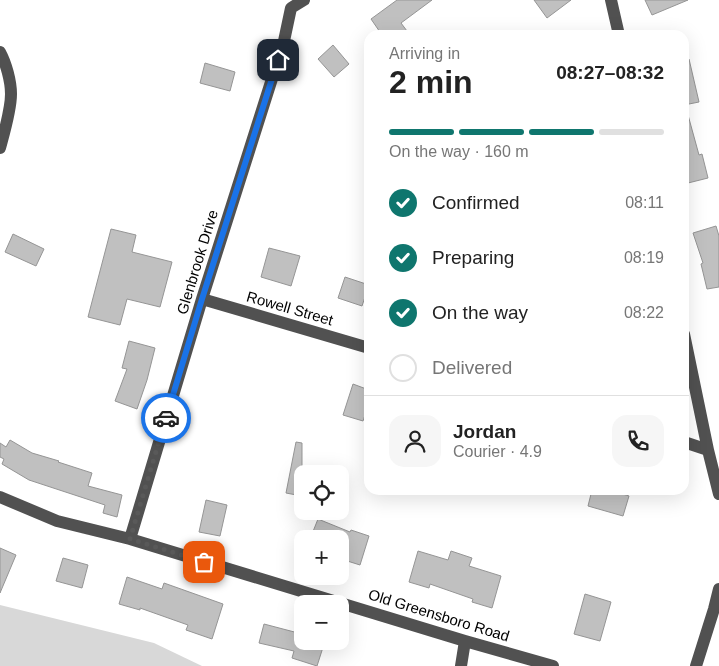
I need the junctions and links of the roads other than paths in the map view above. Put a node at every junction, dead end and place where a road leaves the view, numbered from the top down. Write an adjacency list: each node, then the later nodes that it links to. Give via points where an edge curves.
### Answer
1 (304, 0): 3 (street, Glenbrook Drive)
2 (611, 0): 4 (street)
3 (290, 4): 7 (street, Glenbrook Drive, via 284,41)
4 (619, 30)
5 (0, 52): 6 (street, via 11,94)
6 (0, 148)
7 (202, 299): 8 (street, Rowell Street); 14 (street, Glenbrook Drive)
8 (364, 347)
9 (689, 358): 11 (street)
10 (689, 444): 11 (street)
11 (708, 450): 12 (street)
12 (719, 494)
13 (0, 497): 14 (street, Old Greensboro Road, via 57,521)
14 (130, 539): 16 (street, Old Greensboro Road)
15 (719, 589): 19 (street)
16 (465, 640): 17 (street, Old Greensboro Road); 18 (street)
17 (548, 665)
18 (461, 666)
19 (696, 666)

